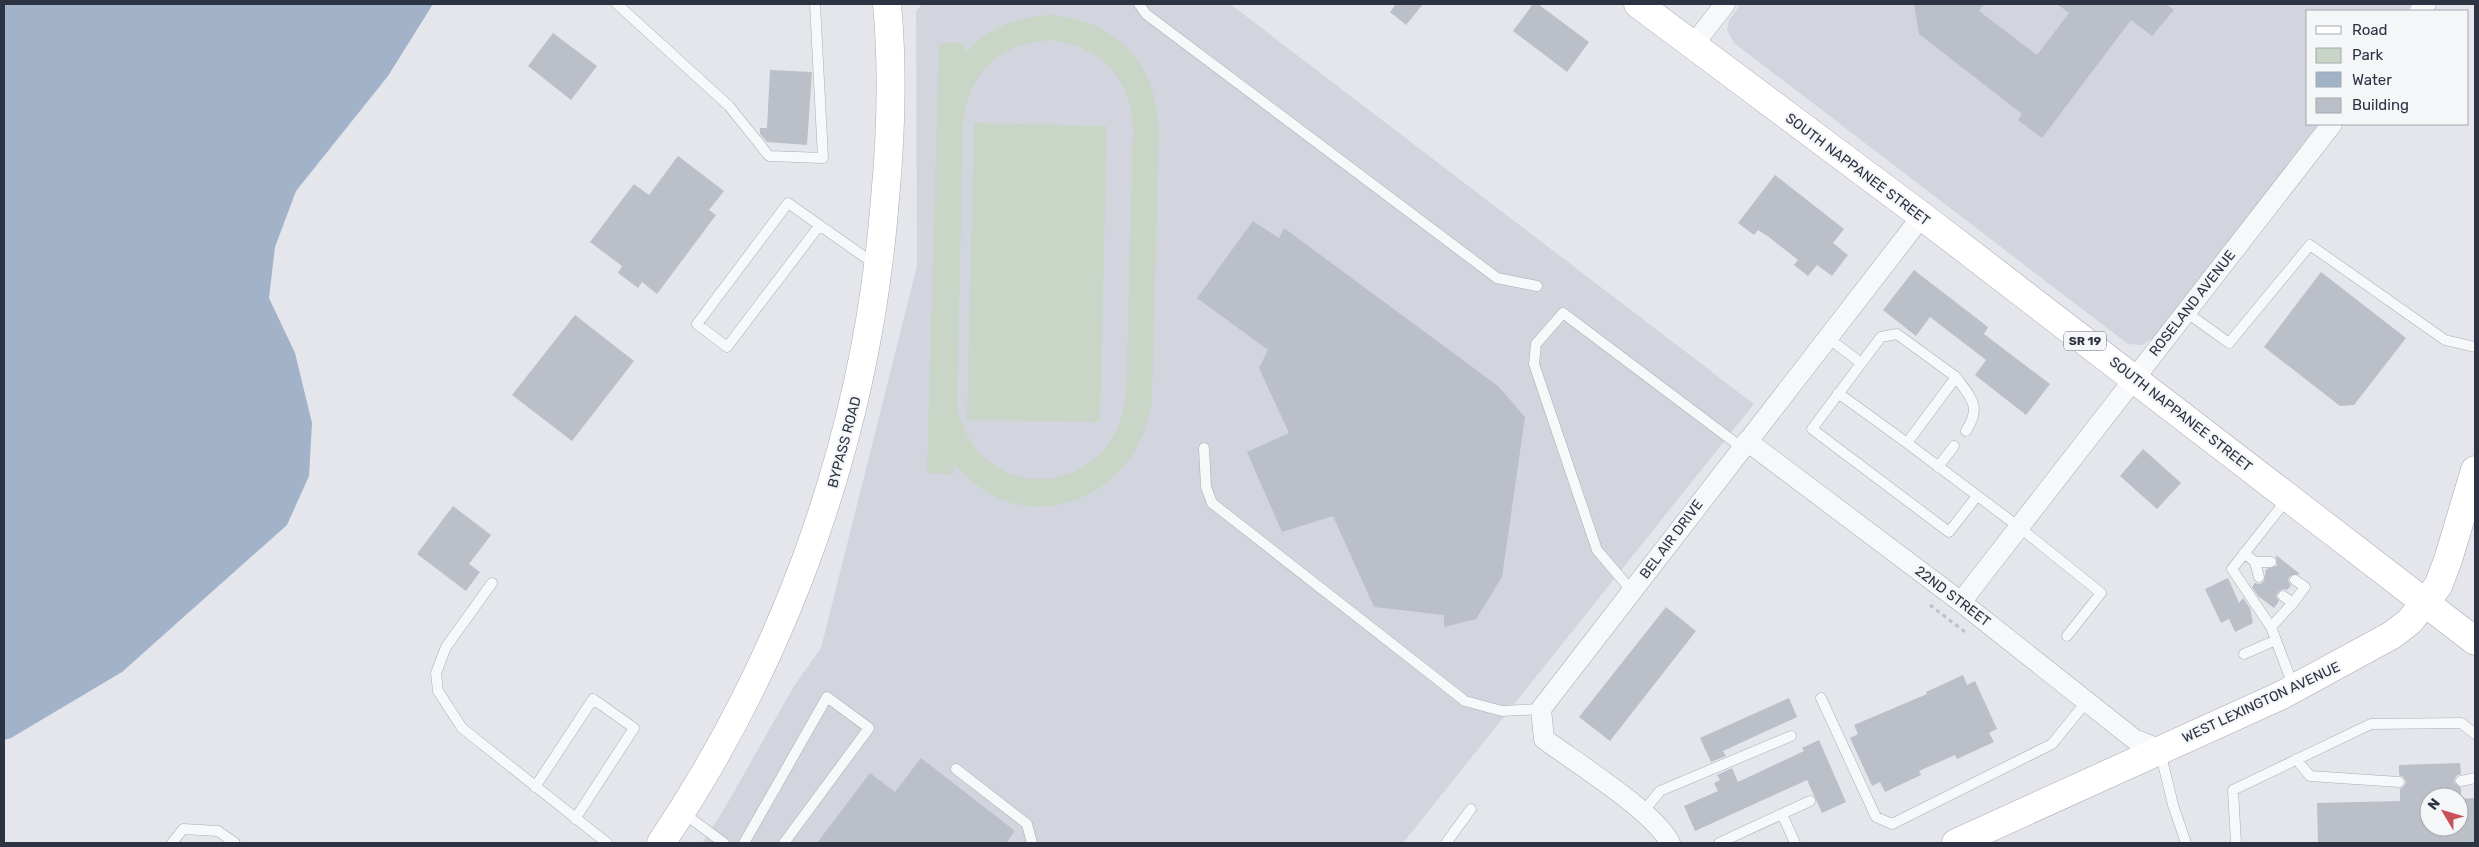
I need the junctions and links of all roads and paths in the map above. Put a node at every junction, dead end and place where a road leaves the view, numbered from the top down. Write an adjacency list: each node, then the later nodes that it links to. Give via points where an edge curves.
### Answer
1 (617, 4): 2 (lane, via 729,106 769,156 823,158)
2 (815, 4)
3 (887, 4): 11 (main road, BYPASS ROAD, via 889,150)
4 (1139, 4): 12 (lane, via 1146,14 1496,278)
5 (1638, 4): 7 (main road, SR 19)
6 (1725, 4): 7 (street)
7 (1693, 45): 9 (main road, SOUTH NAPPANEE STREET / SR 19)
8 (2331, 125): 13 (street, ROSELAND AVENUE)
9 (1922, 216): 14 (street, BEL AIR DRIVE); 18 (main road, SOUTH NAPPANEE STREET / SR 19)
10 (819, 226): 10 (lane, via 788,203 697,324 728,347); 11 (lane)
11 (879, 267): 61 (main road, BYPASS ROAD, via 855,401 809,554 762,666)
12 (1537, 286)
13 (2186, 312): 15 (lane, via 2230,343 2310,245 2444,340); 18 (street, ROSELAND AVENUE)
14 (1828, 337): 16 (lane); 22 (street, BEL AIR DRIVE)
15 (2475, 347)
16 (1861, 364): 17 (lane, via 1881,337 1897,334); 19 (lane)
17 (1956, 377): 20 (lane, via 1974,401 1974,419); 21 (lane)
18 (2134, 378): 28 (main road, SOUTH NAPPANEE STREET / SR 19); 29 (street, ROSELAND AVENUE)
19 (1838, 392): 21 (lane); 27 (lane, via 1812,429 1949,532)
20 (1966, 431)
21 (1907, 443): 25 (lane)
22 (1744, 444): 36 (street, BEL AIR DRIVE); 36 (lane, via 1563,313 1536,344 1534,364 1597,550); 38 (street, 22ND STREET)
23 (1954, 446): 25 (lane)
24 (1204, 448): 49 (lane, via 1206,487 1212,503 1465,701 1502,712)
25 (1938, 467): 27 (lane)
26 (2475, 470): 40 (main road, WEST LEXINGTON AVENUE, via 2448,560 2438,586)
27 (1977, 496): 29 (lane)
28 (2288, 497): 30 (lane); 40 (main road, SOUTH NAPPANEE STREET / SR 19)
29 (2019, 527): 38 (street, ROSELAND AVENUE); 42 (lane, via 2101,593)
30 (2244, 553): 31 (lane); 41 (lane, via 2232,569)
31 (2255, 562): 32 (lane); 33 (lane)
32 (2271, 562)
33 (2259, 577)
34 (2295, 580): 39 (lane, via 2305,588)
35 (492, 583): 58 (lane, via 446,647 436,673 438,691 462,728)
36 (1632, 591): 49 (street, BEL AIR DRIVE)
37 (2283, 596): 39 (lane)
38 (1961, 602): 48 (street, 22ND STREET)
39 (2293, 603): 41 (lane)
40 (2425, 603): 44 (main road, SOUTH NAPPANEE STREET / SR 19); 46 (main road, WEST LEXINGTON AVENUE, via 2392,635)
41 (2272, 628): 43 (lane)
42 (2067, 636)
43 (2276, 640): 45 (lane); 46 (lane)
44 (2475, 641)
45 (2244, 654)
46 (2294, 689): 52 (main road, WEST LEXINGTON AVENUE)
47 (1821, 698): 48 (lane, via 1876,818 1892,824 2052,744)
48 (2087, 701): 52 (street, 22ND STREET, via 2134,739)
49 (1541, 709): 62 (street, via 1544,738)
50 (2475, 734): 53 (lane, via 2461,723 2371,724)
51 (1791, 736): 62 (lane, via 1660,791)
52 (2159, 749): 65 (main road, WEST LEXINGTON AVENUE); 78 (lane)
53 (2296, 759): 57 (lane, via 2310,776); 79 (lane, via 2233,790)
54 (956, 769): 73 (lane, via 1027,824)
55 (2475, 778): 56 (lane)
56 (2461, 781)
57 (2399, 782)
58 (535, 787): 64 (lane); 64 (lane, via 592,699 634,728)
59 (1810, 801): 63 (lane)
60 (1471, 809): 74 (lane)
61 (682, 812): 69 (main road, BYPASS ROAD); 70 (lane)
62 (1643, 812): 75 (street)
63 (1782, 814): 76 (lane); 77 (lane)
64 (575, 819): 68 (lane)
65 (1962, 842)
66 (172, 843): 67 (lane, via 183,830 218,831)
67 (235, 843)
68 (607, 843)
69 (661, 843)
70 (724, 843)
71 (744, 843): 72 (lane, via 826,697 869,728)
72 (784, 843)
73 (1032, 843)
74 (1446, 843)
75 (1670, 843)
76 (1719, 843)
77 (1795, 843)
78 (2186, 843)
79 (2236, 843)

